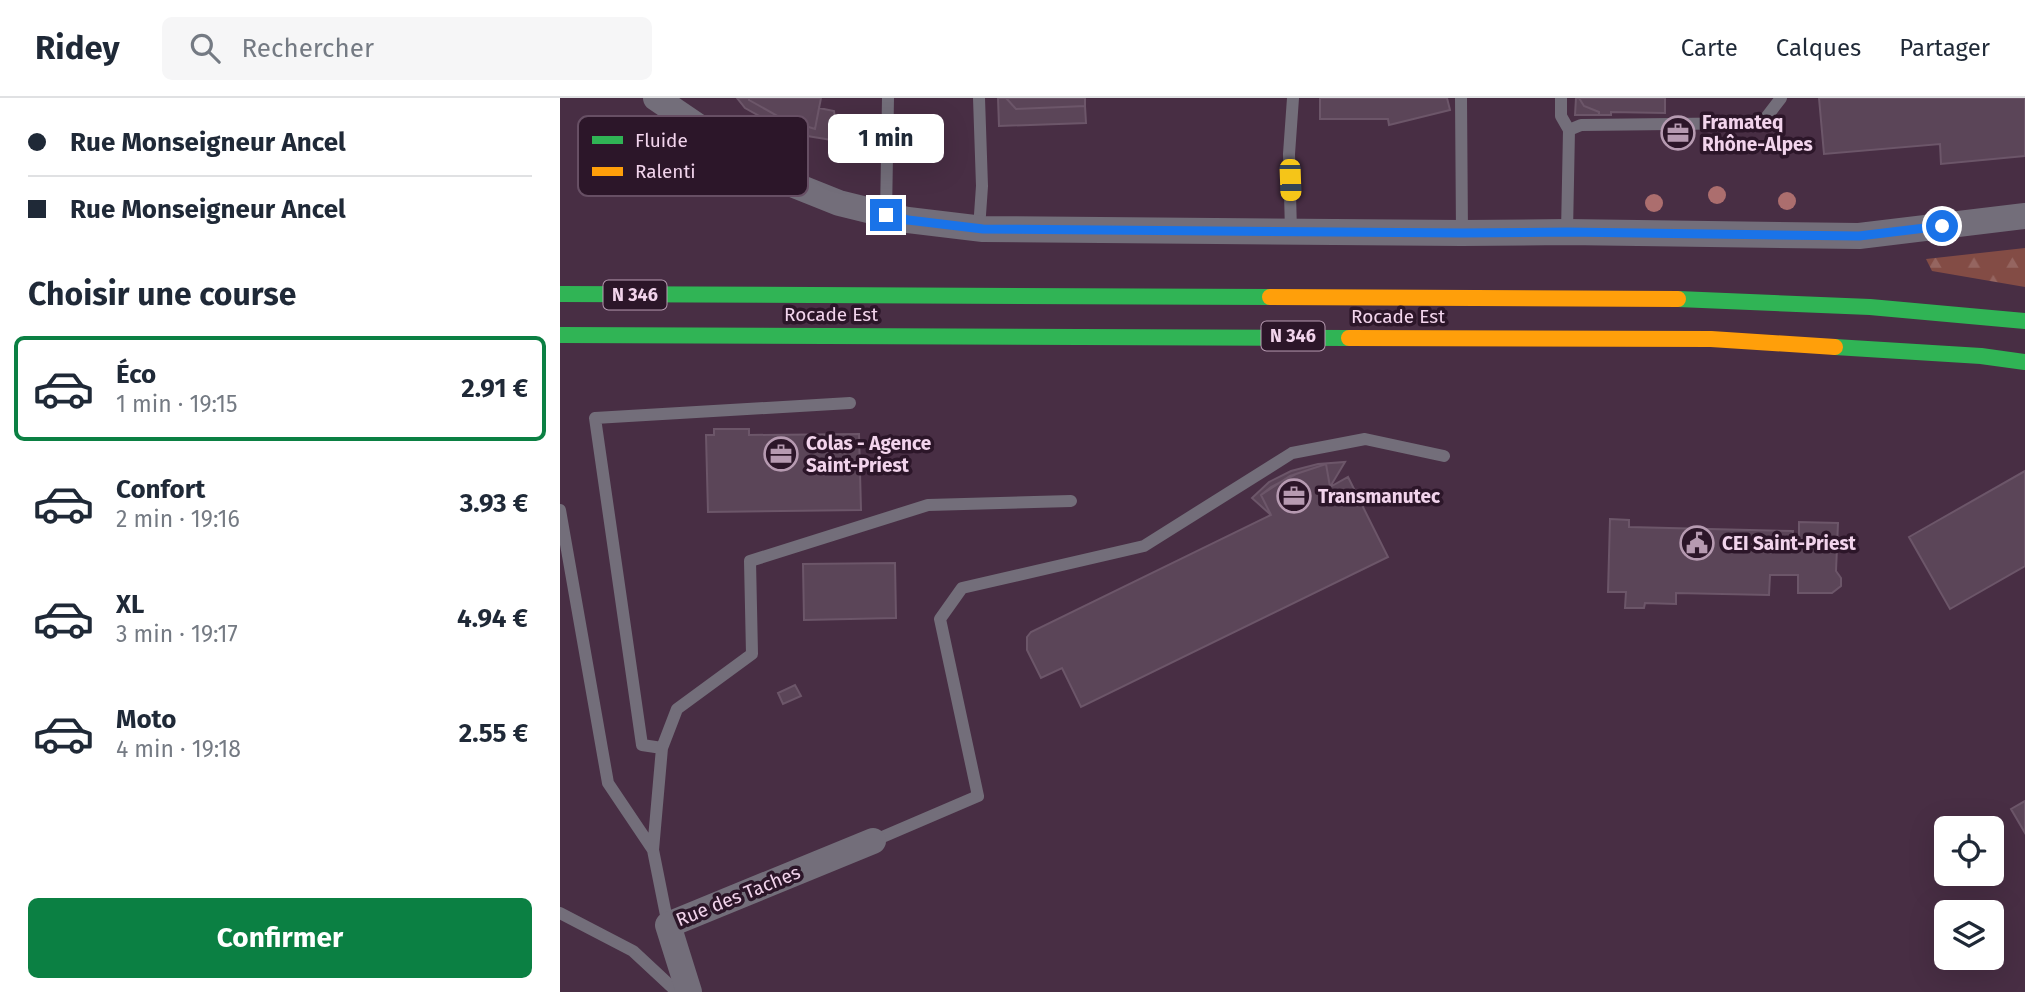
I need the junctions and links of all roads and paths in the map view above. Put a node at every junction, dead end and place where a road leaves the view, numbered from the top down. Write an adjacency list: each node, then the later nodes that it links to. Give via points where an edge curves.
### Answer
1 (656, 98): 8 (street)
2 (888, 98): 11 (lane)
3 (979, 98): 13 (lane)
4 (1293, 98): 14 (lane)
5 (1461, 98): 16 (lane)
6 (1561, 98): 9 (lane, via 1560,116)
7 (1781, 98): 9 (lane, via 1762,123 1581,125)
8 (683, 116)
9 (1569, 130): 15 (lane)
10 (808, 191): 11 (street)
11 (886, 215): 13 (street)
12 (2025, 216): 15 (street, via 1859,236)
13 (979, 229): 14 (street)
14 (1291, 232): 16 (street)
15 (1567, 232): 16 (street)
16 (1462, 233)
17 (574, 278): 19 (highway)
18 (560, 294): 19 (highway, Rocade Est / N 346)
19 (711, 295): 20 (highway, Rocade Est / N 346, via 1690,299 1870,307)
20 (2025, 321)
21 (560, 335): 22 (highway, Rocade Est / N 346, via 1711,339)
22 (2025, 362)
23 (850, 403): 27 (lane, via 595,418 642,745)
24 (1444, 456): 28 (lane, via 1364,439 1292,453 1144,546 962,588 940,619 978,796)
25 (1071, 501): 27 (lane, via 928,505 750,561 752,654 677,709)
26 (560, 510): 29 (lane, via 608,783)
27 (663, 748): 29 (lane)
28 (873, 841): 31 (street, Rue des Taches)
29 (653, 850): 31 (lane)
30 (560, 913): 32 (lane, via 633,951)
31 (668, 925): 33 (street, Rue des Taches)
32 (677, 992)
33 (689, 992)

